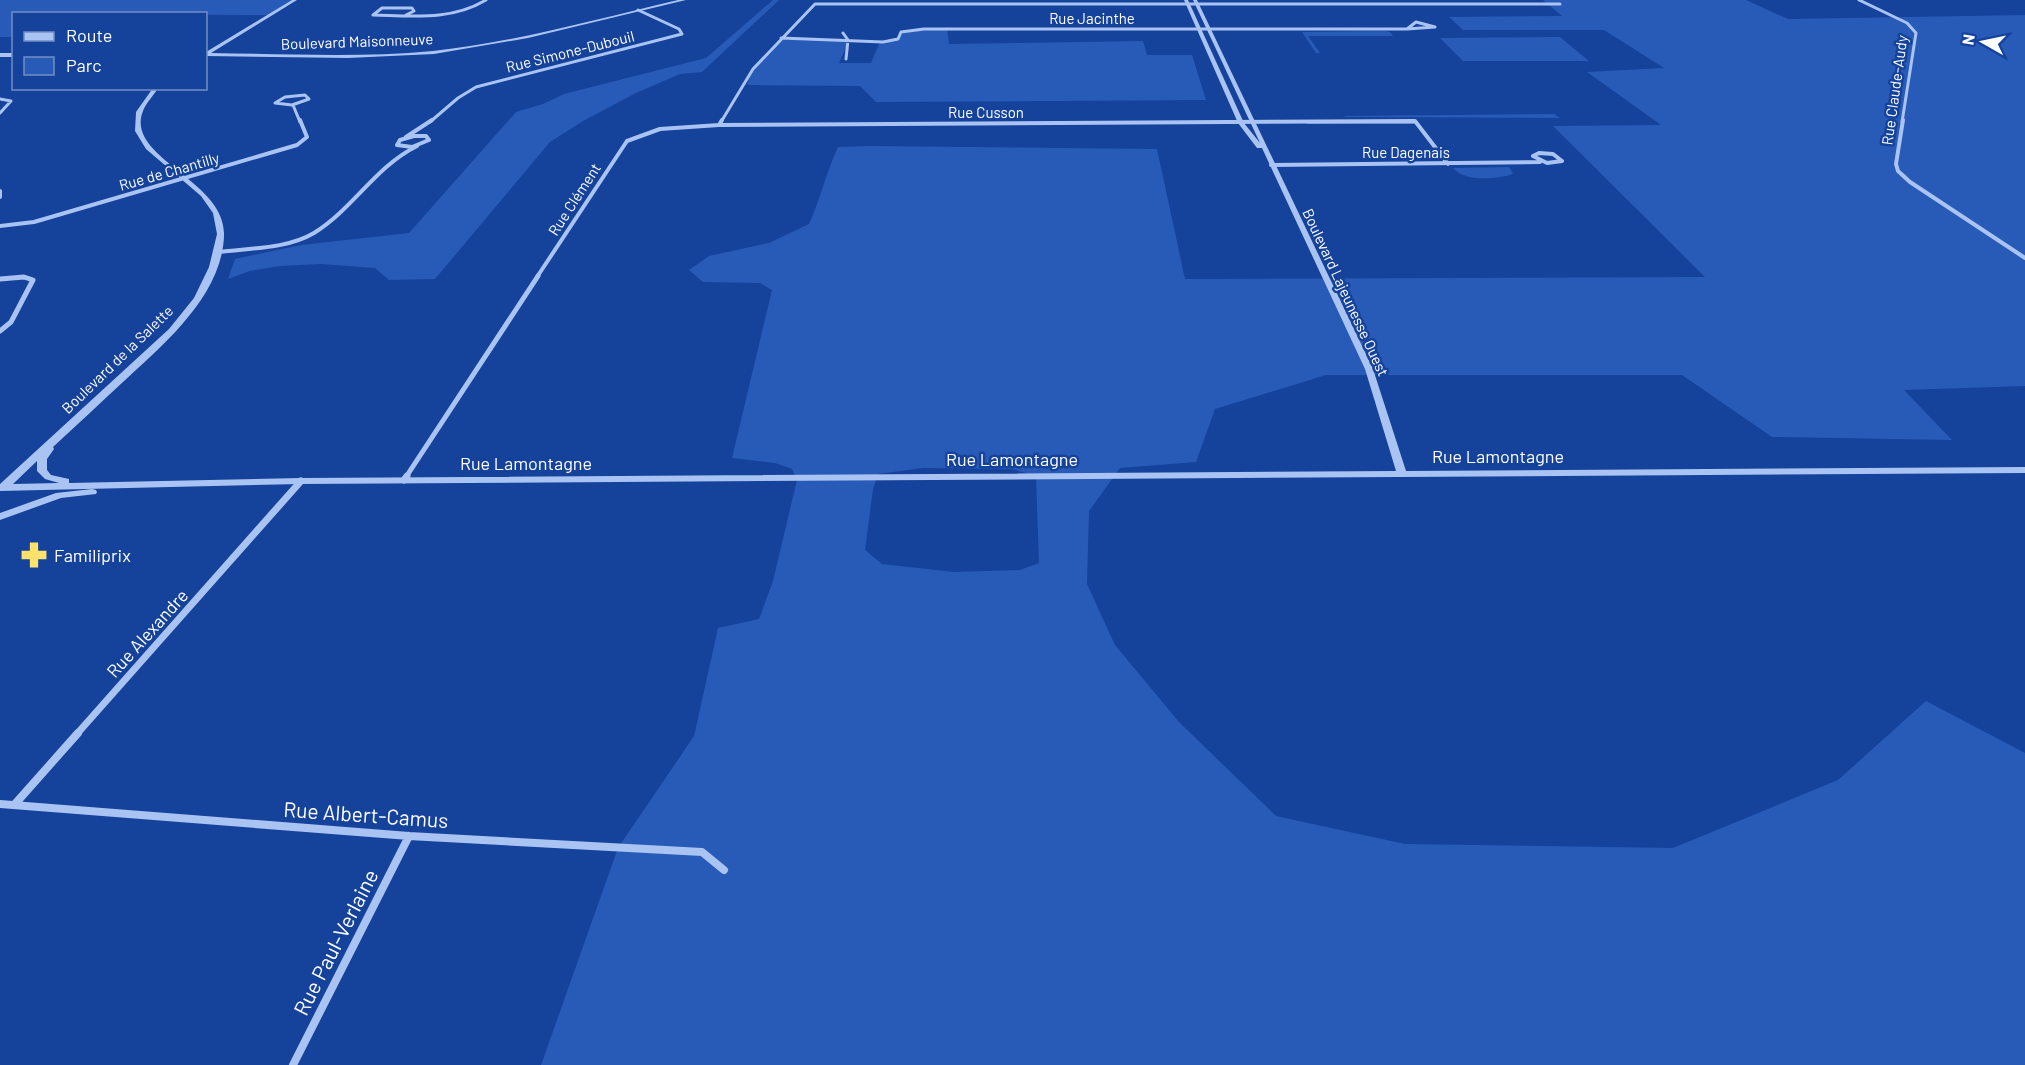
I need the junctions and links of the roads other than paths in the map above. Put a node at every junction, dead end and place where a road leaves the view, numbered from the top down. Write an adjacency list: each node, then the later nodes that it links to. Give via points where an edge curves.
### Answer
1 (295, 0): 16 (street)
2 (486, 0): 9 (street, via 463,14)
3 (684, 0): 8 (street, Boulevard Maisonneuve)
4 (1859, 0): 40 (street, Rue Claude-Audy, via 1906,23 1916,33 1898,171)
5 (1187, 2): 6 (street); 10 (street, Boulevard Lajeunesse Ouest); 14 (street, via 815,4)
6 (1196, 2): 7 (street); 11 (street, Boulevard Lajeunesse Ouest)
7 (1560, 4)
8 (638, 10): 17 (street, Boulevard Maisonneuve, via 491,43 430,52 366,56); 26 (street, Rue Simone-Dubouil, via 682,34 476,87)
9 (406, 15): 9 (street, via 395,15 373,15 382,9 412,8 414,11)
10 (1198, 28): 11 (street, Rue Jacinthe); 15 (street, Rue Jacinthe, via 924,29 907,30 898,39 882,42); 23 (street, Boulevard Lajeunesse Ouest)
11 (1209, 29): 12 (street, Rue Jacinthe); 24 (street, Boulevard Lajeunesse Ouest)
12 (1407, 29): 12 (street, Rue Jacinthe, via 1429,29 1436,27 1420,22)
13 (843, 33): 15 (street)
14 (781, 38): 15 (street, Rue Jacinthe); 25 (street, via 753,69)
15 (848, 41): 18 (street)
16 (207, 54)
17 (207, 55)
18 (846, 59)
19 (154, 90): 35 (street, Boulevard de la Salette, via 139,116 141,141 158,161)
20 (0, 99): 22 (street, via 11,101)
21 (293, 105): 21 (street, Rue de Chantilly, via 304,102 310,97 290,96 275,103); 35 (street, Rue de Chantilly, via 307,137 304,141)
22 (0, 113)
23 (1241, 123): 24 (street, Rue Cusson); 25 (street, Rue Cusson); 32 (street, Boulevard Lajeunesse Ouest)
24 (1252, 123): 32 (street, Boulevard Lajeunesse Ouest); 34 (street, Rue Cusson, via 1411,125 1427,136)
25 (719, 125): 46 (street, Rue Clément, via 660,128 639,133 627,141)
26 (426, 127): 27 (street); 28 (street, Rue Simone-Dubouil)
27 (426, 136): 28 (street); 30 (street, via 429,140)
28 (406, 137): 29 (street, Rue Simone-Dubouil)
29 (397, 145): 30 (street); 31 (street)
30 (417, 146): 31 (street)
31 (396, 155): 39 (street, via 313,234)
32 (1270, 162): 34 (street, Rue Dagenais); 45 (street, Boulevard Lajeunesse Ouest, via 1369,369)
33 (1540, 162): 33 (street, Rue Dagenais, via 1554,164 1562,161 1548,153 1533,155); 34 (street, Rue Dagenais)
34 (1448, 164)
35 (186, 179): 38 (street, Rue de Chantilly, via 34,222); 39 (street, Boulevard de la Salette, via 218,213)
36 (0, 191): 37 (street)
37 (0, 197)
38 (0, 226)
39 (219, 252): 43 (street, Boulevard de la Salette, via 197,299 180,319)
40 (2025, 258)
41 (0, 279): 42 (street, via 33,280 11,322)
42 (0, 331)
43 (56, 439): 49 (street, via 42,459 42,471 48,477); 50 (street, Boulevard de la Salette)
44 (2025, 470): 45 (street, Rue Lamontagne)
45 (1402, 473): 46 (street, Rue Lamontagne)
46 (404, 480): 47 (street, Rue Lamontagne)
47 (301, 481): 48 (street, Rue Lamontagne); 53 (street, Rue Alexandre)
48 (150, 485): 49 (street, Rue Lamontagne); 51 (street, via 60,495)
49 (102, 486): 50 (street, Rue Lamontagne)
50 (1, 488)
51 (0, 517)
52 (0, 804): 53 (street, Rue Albert-Camus)
53 (15, 804): 54 (street, Rue Albert-Camus)
54 (410, 836): 55 (street, Rue Albert-Camus, via 702,852); 56 (street, Rue Paul-Verlaine)
55 (724, 870)
56 (293, 1065)

